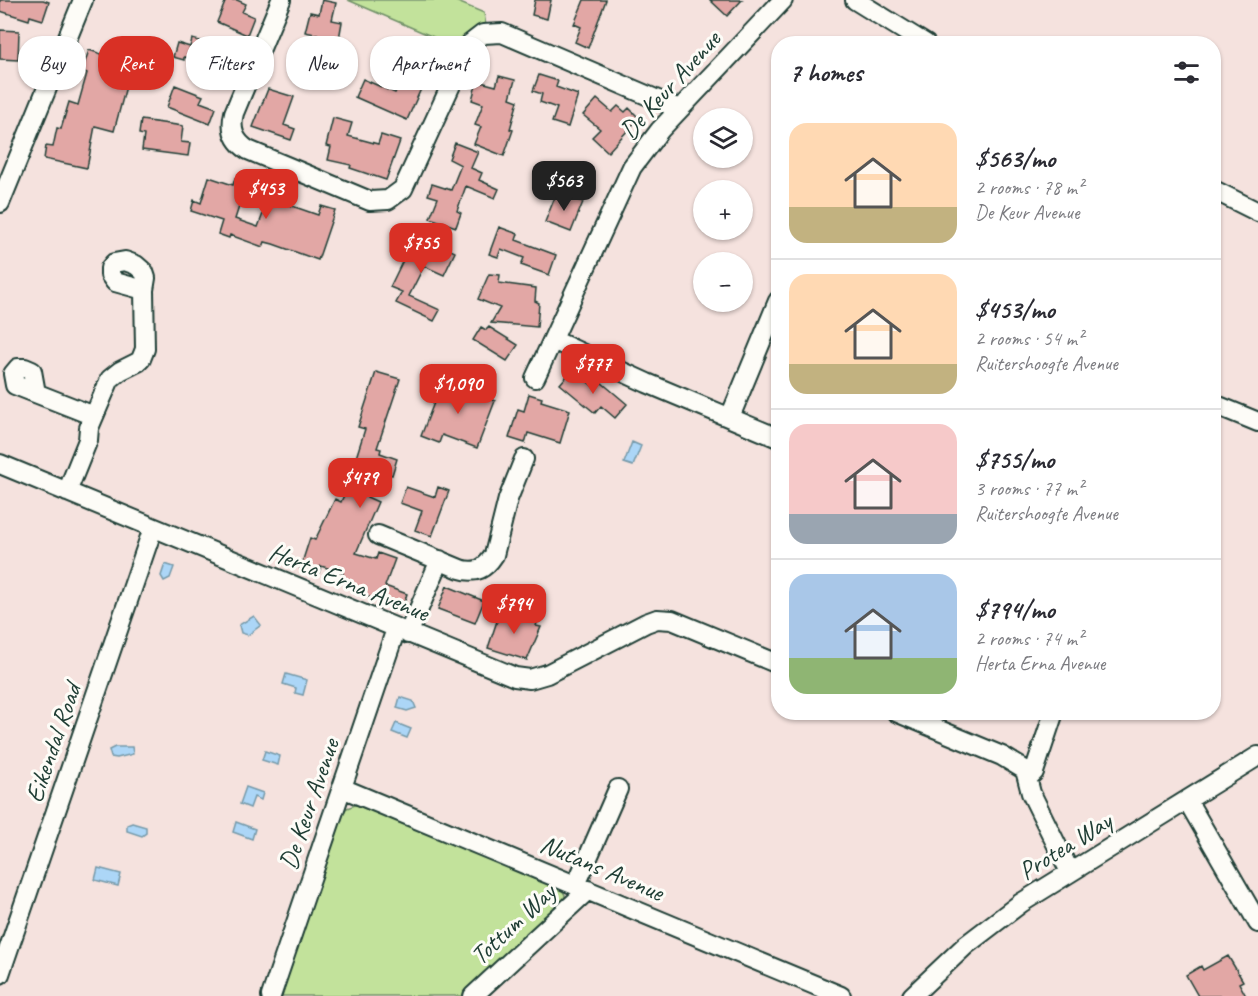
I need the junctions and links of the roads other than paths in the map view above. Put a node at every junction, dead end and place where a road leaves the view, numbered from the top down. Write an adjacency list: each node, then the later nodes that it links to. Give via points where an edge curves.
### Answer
1 (83, 0): 8 (street)
2 (281, 0): 6 (street, via 234,113 235,138 248,150 370,201 388,200 403,189 470,44 483,34 502,33)
3 (783, 0): 6 (street, De Keur Avenue)
4 (855, 0): 5 (street)
5 (913, 36)
6 (679, 109): 12 (street, De Keur Avenue, via 632,166)
7 (1221, 192): 9 (street)
8 (0, 203)
9 (1256, 204)
10 (144, 290): 17 (street, via 144,354 110,379)
11 (771, 318): 16 (street)
12 (553, 340): 13 (street, De Keur Avenue); 16 (street)
13 (535, 378)
14 (36, 393): 17 (street)
15 (1221, 408): 18 (street)
16 (730, 417): 19 (street)
17 (92, 422): 22 (street, via 88,440 77,454)
18 (1258, 423)
19 (771, 435)
20 (524, 459): 25 (street, via 490,562 475,572)
21 (0, 464): 22 (street, Herta Erna Avenue)
22 (61, 490): 23 (street, Herta Erna Avenue)
23 (153, 528): 26 (street, Herta Erna Avenue); 38 (street, Eikendal Road)
24 (378, 535): 25 (street)
25 (440, 560): 26 (street, De Keur Avenue)
26 (402, 631): 27 (street, Herta Erna Avenue, via 522,679 547,674 657,619 672,620); 32 (street, De Keur Avenue)
27 (771, 661)
28 (915, 720): 31 (street, via 1011,761 1026,770)
29 (1051, 720): 31 (street)
30 (1258, 756): 34 (street, Protea Way)
31 (1029, 777): 35 (street, via 1031,794)
32 (342, 788): 36 (street, Nutans Avenue); 39 (street, De Keur Avenue)
33 (618, 789): 36 (street)
34 (1187, 800): 35 (street, Protea Way); 37 (street)
35 (1070, 872): 42 (street, Protea Way, via 986,929)
36 (582, 887): 40 (street, Tottum Way); 41 (street, Nutans Avenue)
37 (1258, 923)
38 (0, 974)
39 (271, 996)
40 (473, 996)
41 (841, 996)
42 (912, 996)

